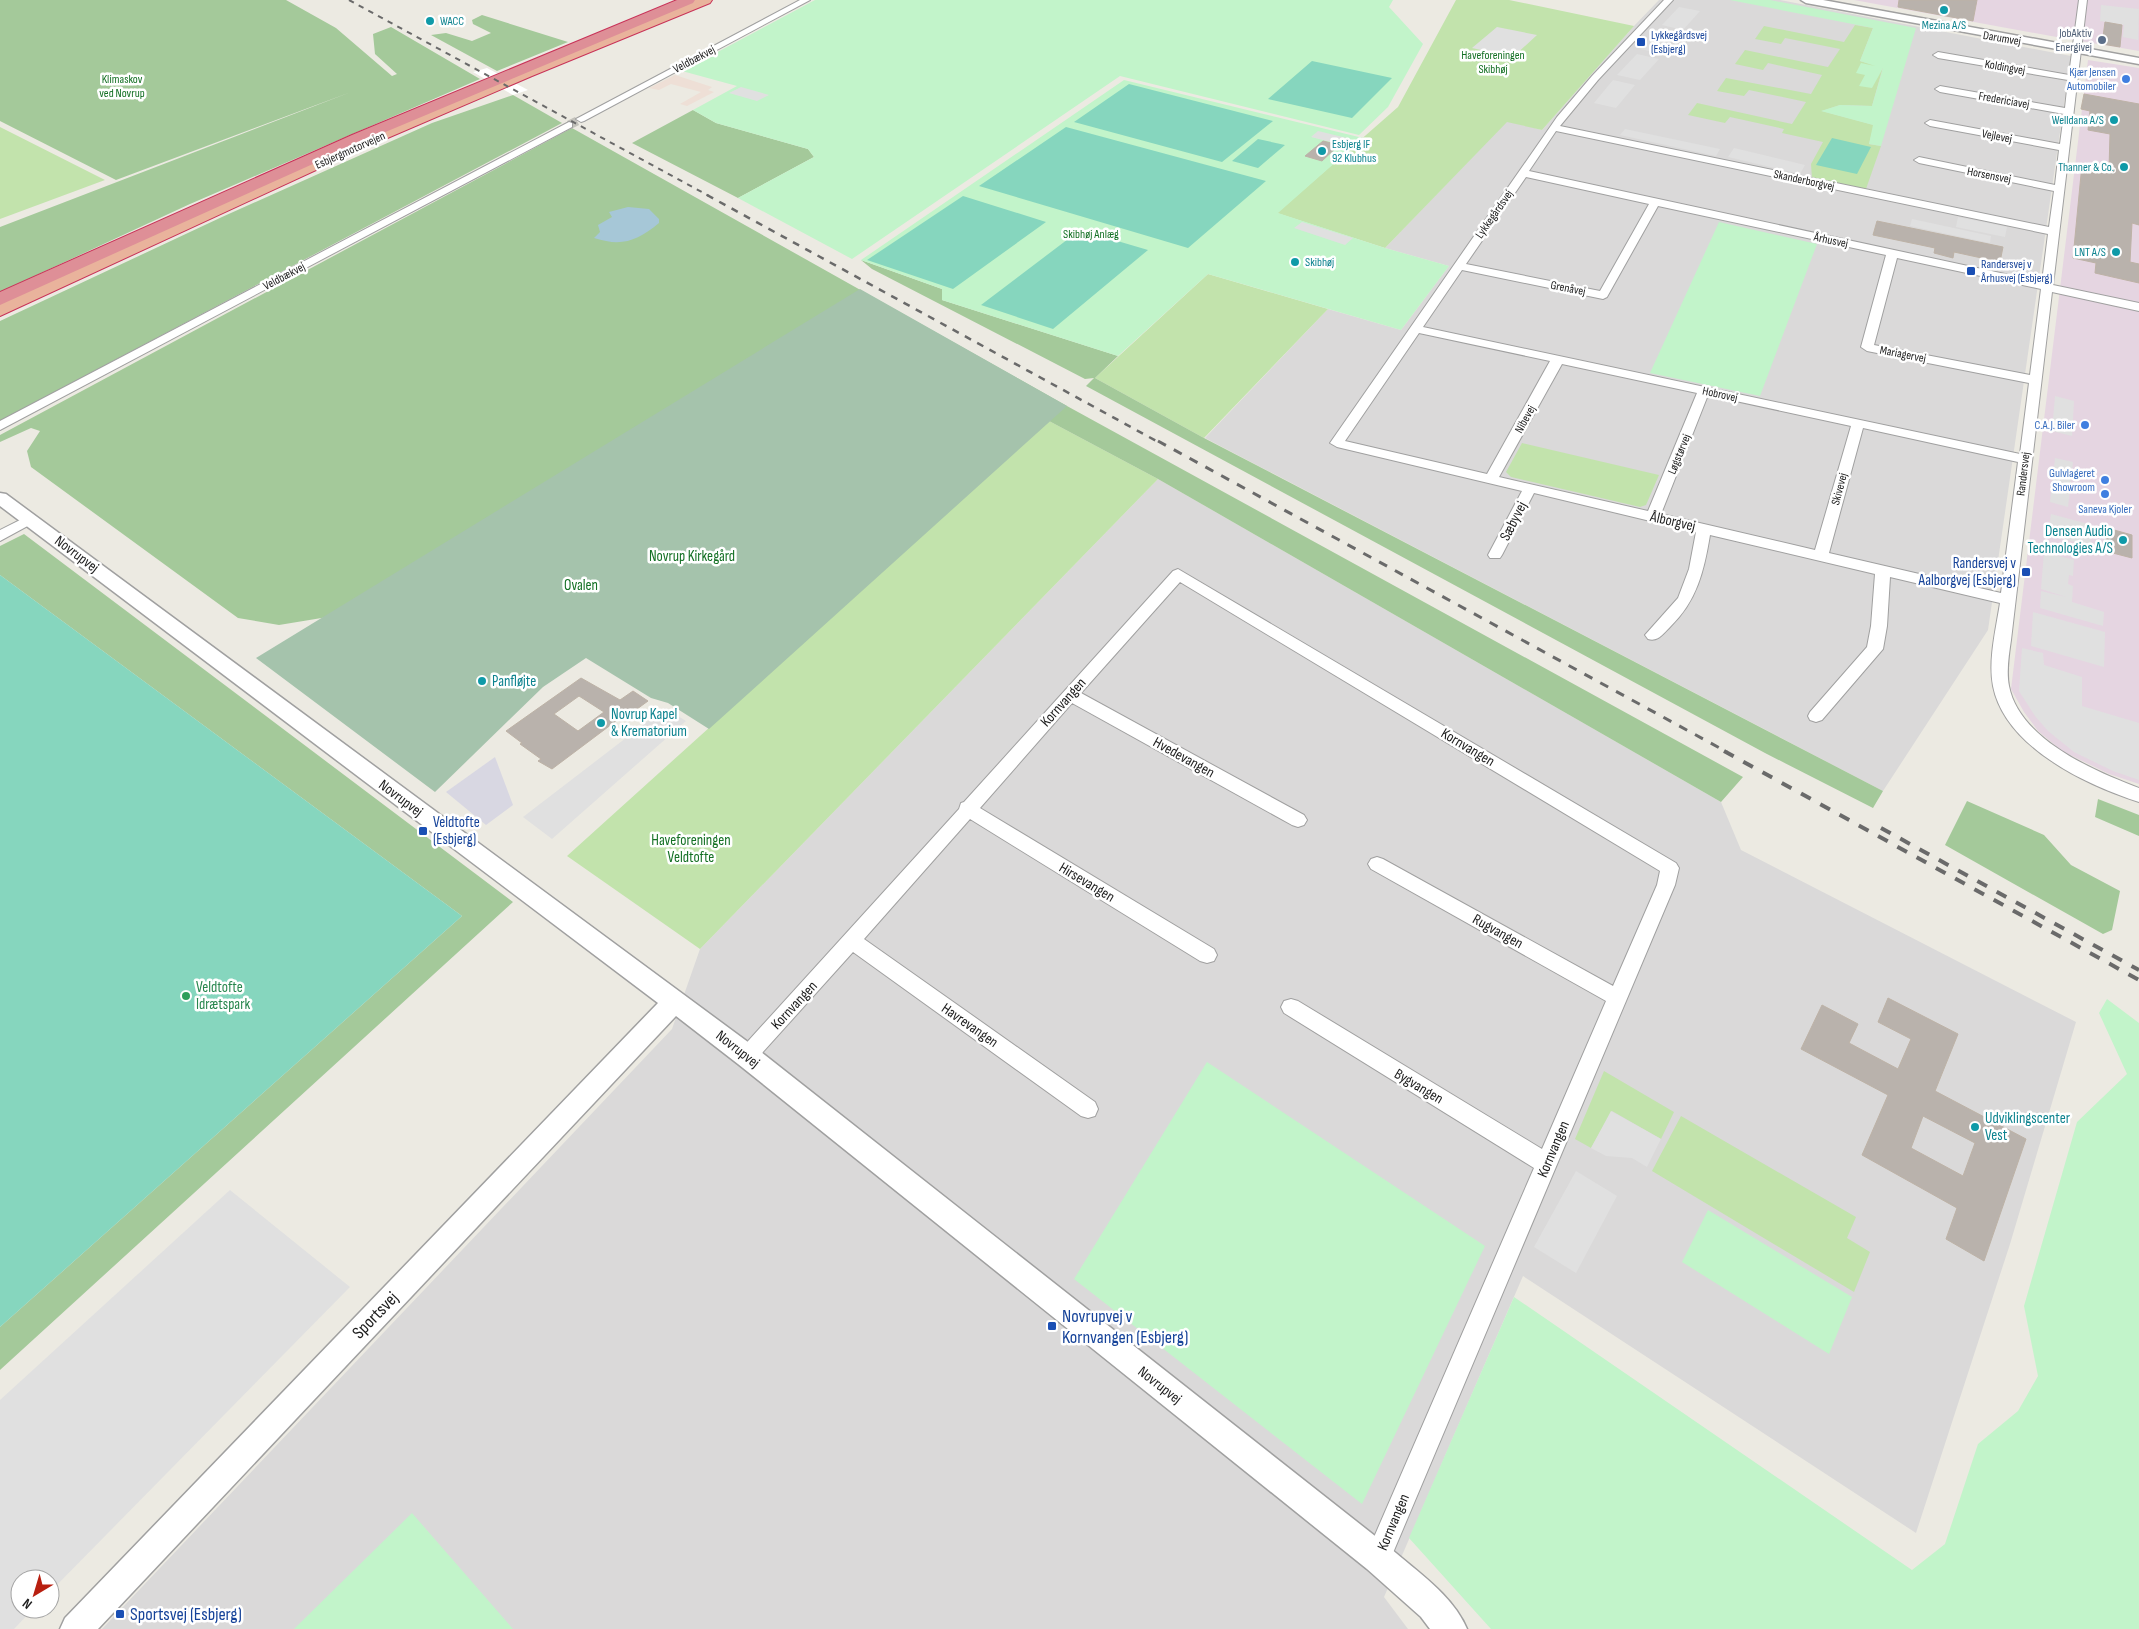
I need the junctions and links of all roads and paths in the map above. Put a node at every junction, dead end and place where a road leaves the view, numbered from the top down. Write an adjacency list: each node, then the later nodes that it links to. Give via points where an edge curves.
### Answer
1 (688, 0): 26 (highway, Esbjergmotorvejen, via 358,138)
2 (705, 0): 28 (highway, Esbjergmotorvejen, via 369,142)
3 (806, 0): 13 (street, Veldbækvej)
4 (1669, 0): 16 (street, Lykkegårdsvej, via 1595,78)
5 (1806, 0): 7 (street, Darumvej)
6 (2082, 0): 7 (street, Randersvej)
7 (2076, 51): 9 (street, Darumvej); 10 (street, Randersvej)
8 (1938, 55): 10 (street, Koldingvej)
9 (2139, 62)
10 (2073, 78): 12 (street, Randersvej)
11 (1940, 89): 12 (street, Fredericiavej)
12 (2069, 112): 17 (street, Randersvej)
13 (582, 119)
14 (1930, 123): 17 (street, Vejlevej)
15 (569, 125): 34 (street, Veldbækvej)
16 (1554, 128): 19 (street, Lykkegårdsvej); 22 (street, Skanderborgvej)
17 (2065, 148): 20 (street, Randersvej)
18 (1919, 160): 20 (street, Horsensvej)
19 (1523, 173): 21 (street, Århusvej); 24 (street, Lykkegårdsvej)
20 (2060, 189): 22 (street, Randersvej)
21 (1655, 202): 23 (street, Århusvej); 24 (street, Grenåvej, via 1604,295)
22 (2055, 232): 25 (street, Randersvej)
23 (1892, 254): 25 (street, Århusvej); 31 (street, Mariagervej, via 1867,347)
24 (1458, 266): 29 (street, Lykkegårdsvej)
25 (2048, 288): 27 (street, Århusvej); 31 (street, Randersvej)
26 (0, 299)
27 (2139, 307)
28 (0, 310)
29 (1416, 329): 30 (street, Hobrovej); 35 (street, Lykkegårdsvej)
30 (1558, 359): 32 (street, Hobrovej); 37 (street, Nibevej)
31 (2034, 380): 36 (street, Randersvej)
32 (1704, 390): 33 (street, Hobrovej); 40 (street, Løgstørvej)
33 (1858, 423): 36 (street, Hobrovej); 45 (street, Skivevej)
34 (0, 426)
35 (1337, 443): 37 (street, Ålborgvej)
36 (2025, 459): 47 (street, Randersvej)
37 (1491, 479): 38 (street, Ålborgvej)
38 (1530, 488): 40 (street, Ålborgvej); 44 (street, Sæbyvej)
39 (0, 498): 41 (street, Novrupvej)
40 (1653, 517): 42 (street, Ålborgvej)
41 (30, 519): 43 (street); 58 (street, Novrupvej)
42 (1704, 528): 45 (street, Ålborgvej); 48 (street, via 1695,578 1687,596)
43 (0, 536)
44 (1495, 555)
45 (1821, 556): 46 (street, Ålborgvej)
46 (1883, 570): 47 (street, Ålborgvej); 50 (street, via 1875,648)
47 (2008, 600): 51 (street, Randersvej, via 2001,687 2017,720 2045,747 2074,768)
48 (1652, 635)
49 (1070, 694): 52 (street, Kornvangen); 53 (street, Hvedevangen); 57 (street, Kornvangen, via 1178,574 1670,868 1666,885)
50 (1816, 716)
51 (2139, 795)
52 (967, 808): 55 (street, Kornvangen); 56 (street, Hirsevangen)
53 (1298, 820)
54 (1377, 864): 57 (street, Rugvangen)
55 (852, 941): 60 (street, Kornvangen); 61 (street, Havrevangen)
56 (1207, 955)
57 (1618, 998): 62 (street, Kornvangen)
58 (675, 1001): 60 (street, Novrupvej); 64 (street, Sportsvej)
59 (1292, 1007): 62 (street, Bygvangen)
60 (747, 1056): 63 (street, Novrupvej)
61 (1088, 1109)
62 (1547, 1164): 63 (street, Kornvangen)
63 (1378, 1558): 65 (street, Novrupvej, via 1432,1606)
64 (76, 1629)
65 (1451, 1629)

